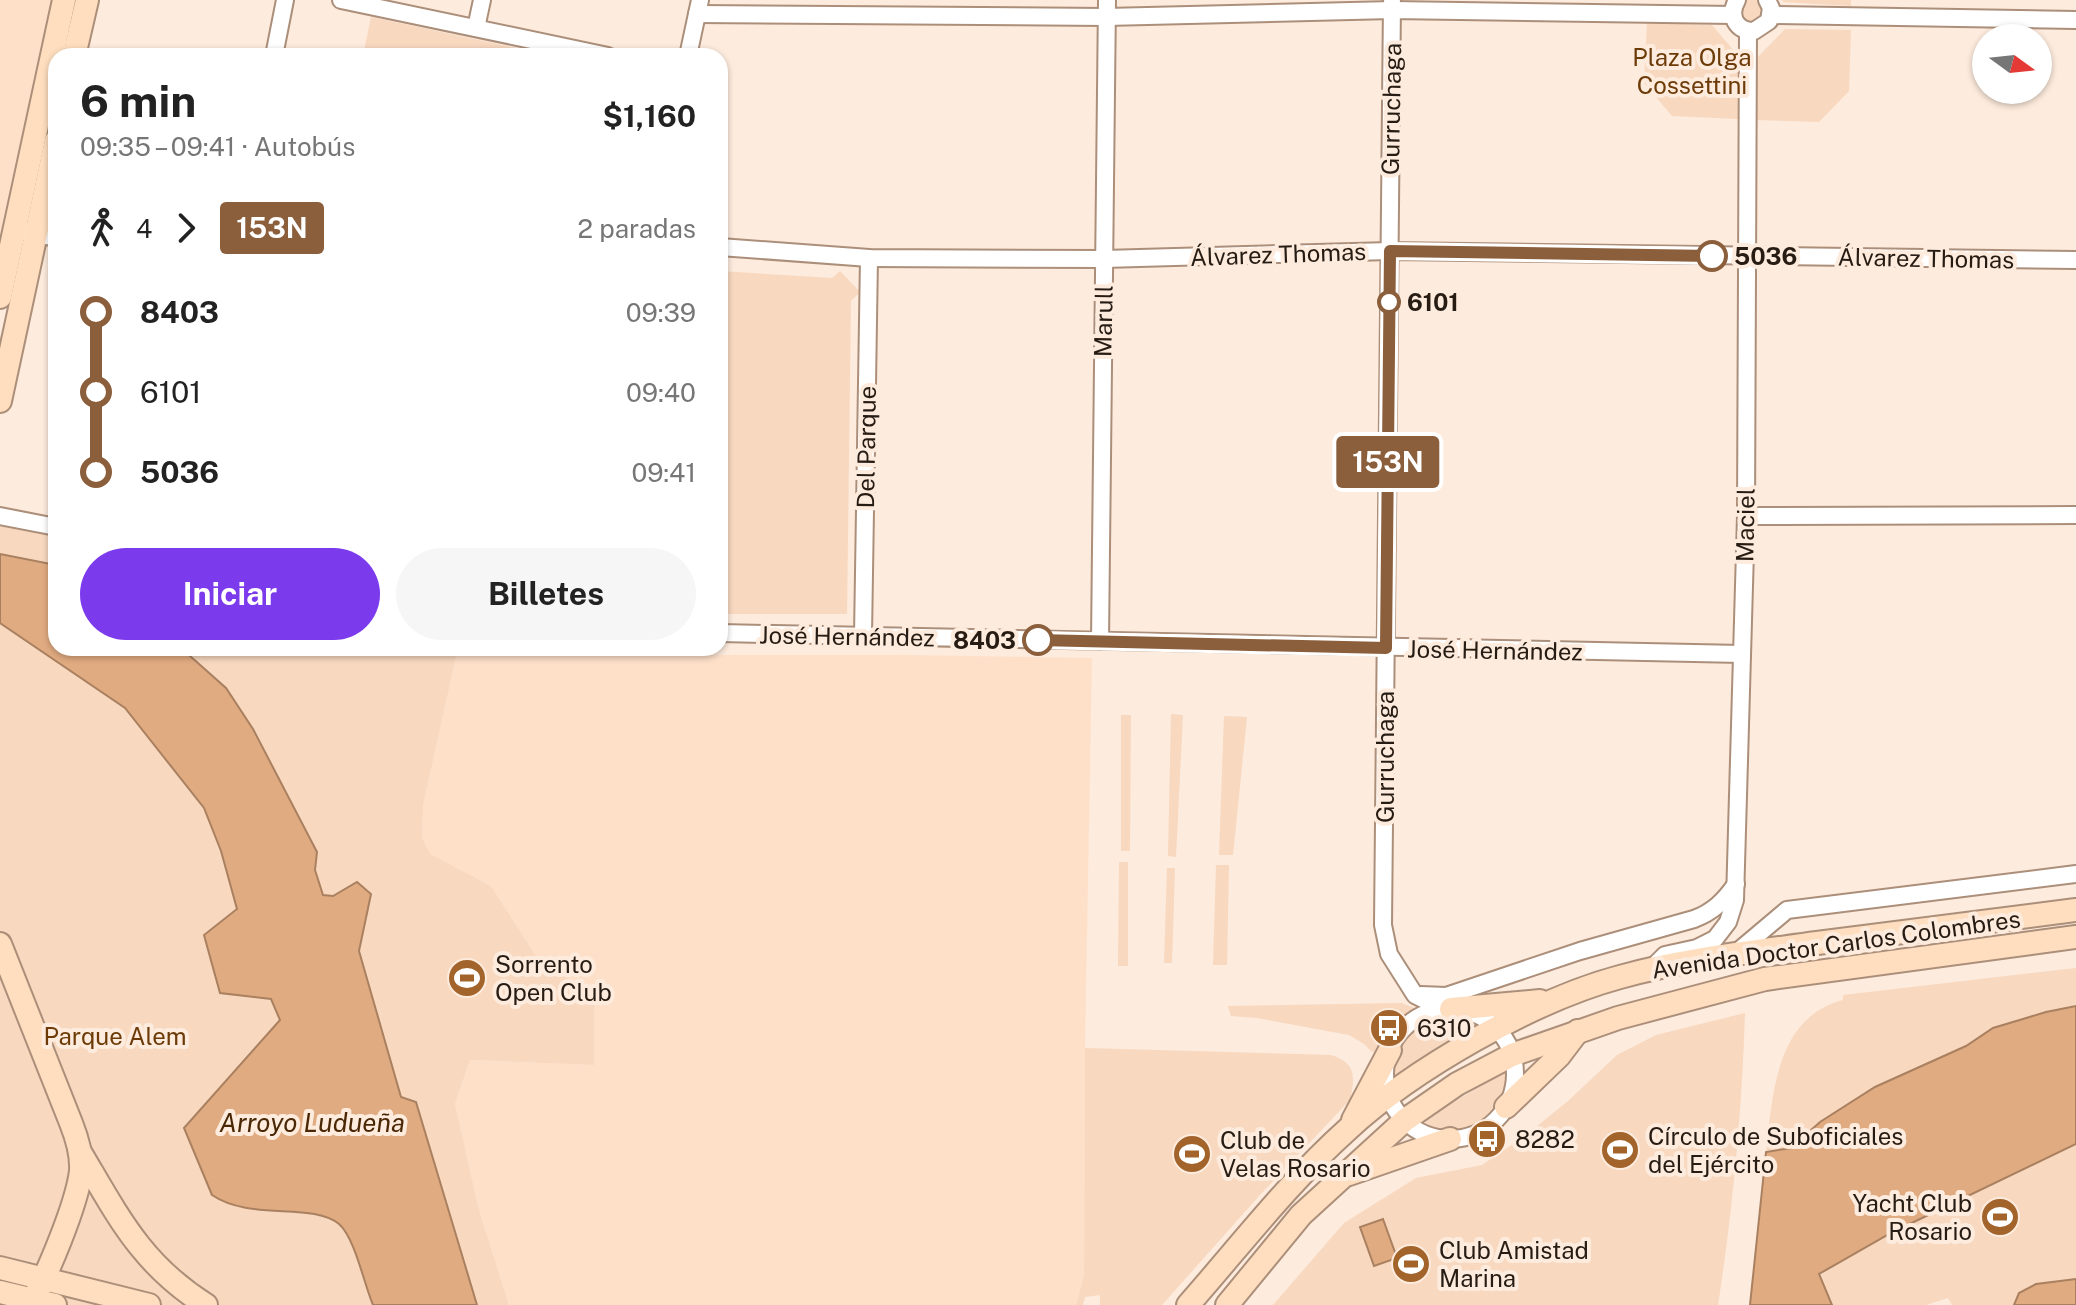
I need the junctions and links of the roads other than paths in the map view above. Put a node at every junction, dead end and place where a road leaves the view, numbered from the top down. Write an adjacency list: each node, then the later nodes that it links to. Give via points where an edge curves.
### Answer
1 (64, 0): 15 (main road)
2 (87, 0): 16 (main road)
3 (285, 0): 17 (street)
4 (341, 0): 13 (street)
5 (482, 0): 13 (street)
6 (1107, 0): 11 (street, Marull)
7 (1392, 5): 9 (street); 11 (street); 24 (street, Gurruchaga)
8 (699, 7): 11 (street); 19 (street)
9 (1735, 7): 14 (street, via 1736,24)
10 (1769, 8): 12 (street); 14 (street, via 1760,30)
11 (1106, 17): 27 (street, Marull)
12 (2076, 20)
13 (476, 28): 18 (street)
14 (1748, 31): 25 (street, Maciel)
15 (58, 48)
16 (76, 48)
17 (276, 48)
18 (570, 48)
19 (690, 48)
20 (48, 129): 22 (main road)
21 (48, 176): 22 (main road)
22 (35, 234): 29 (main road); 30 (main road)
23 (728, 248): 26 (street, Álvarez Thomas)
24 (1390, 251): 25 (street, Álvarez Thomas); 27 (street, Álvarez Thomas); 38 (street, Gurruchaga)
25 (1746, 256): 28 (street, Álvarez Thomas); 33 (street, Maciel)
26 (869, 258): 27 (street, Álvarez Thomas); 36 (street, Del Parque)
27 (1104, 259): 37 (street, Marull)
28 (2076, 260)
29 (0, 297)
30 (0, 401)
31 (2076, 515): 33 (street)
32 (0, 516): 34 (street)
33 (1746, 516): 39 (street, Maciel)
34 (48, 525)
35 (728, 633): 36 (street, José Hernández)
36 (863, 636): 37 (street, José Hernández)
37 (1100, 641): 38 (street, José Hernández)
38 (1386, 648): 39 (street, José Hernández); 48 (street, Gurruchaga, via 1383,925 1389,954 1415,995)
39 (1742, 654): 41 (street, Maciel)
40 (2076, 874): 45 (street, via 1787,910)
41 (1736, 883): 46 (street, Maciel, via 1728,922 1715,939 1665,955); 48 (street, via 1702,916 1580,951)
42 (2076, 910): 45 (main road, Avenida Doctor Carlos Colombres)
43 (2076, 937): 50 (main road, Avenida Doctor Carlos Colombres, via 1765,979)
44 (0, 944): 58 (main road)
45 (1735, 954): 46 (main road, Avenida Doctor Carlos Colombres)
46 (1650, 971): 47 (main road, Avenida Doctor Carlos Colombres)
47 (1557, 999): 48 (main road); 49 (main road, Avenida Doctor Carlos Colombres)
48 (1439, 1007): 49 (street, Gurruchaga, via 1476,1014); 51 (street, via 1398,1035)
49 (1497, 1028): 52 (street); 53 (main road, Avenida Doctor Carlos Colombres)
50 (1578, 1031): 52 (main road, Avenida Doctor Carlos Colombres); 54 (main road)
51 (1390, 1050): 53 (street); 56 (main road)
52 (1512, 1055): 54 (street, via 1513,1090); 55 (main road, Avenida Doctor Carlos Colombres)
53 (1389, 1096): 55 (street); 56 (main road, Avenida Doctor Carlos Colombres)
54 (1506, 1107): 57 (street, via 1487,1127)
55 (1405, 1120): 57 (street, via 1433,1137); 59 (main road, Avenida Doctor Carlos Colombres)
56 (1349, 1128): 66 (main road, Avenida Doctor Carlos Colombres, via 1268,1211)
57 (1450, 1139): 59 (main road)
58 (80, 1151): 61 (main road, via 78,1189); 65 (main road, via 149,1259 176,1286)
59 (1341, 1177): 67 (main road, Avenida Doctor Carlos Colombres, via 1301,1215)
60 (0, 1268): 61 (main road)
61 (43, 1278): 63 (main road); 64 (main road)
62 (0, 1292): 63 (main road)
63 (40, 1303)
64 (149, 1305)
65 (206, 1305)
66 (1188, 1305)
67 (1227, 1305)

